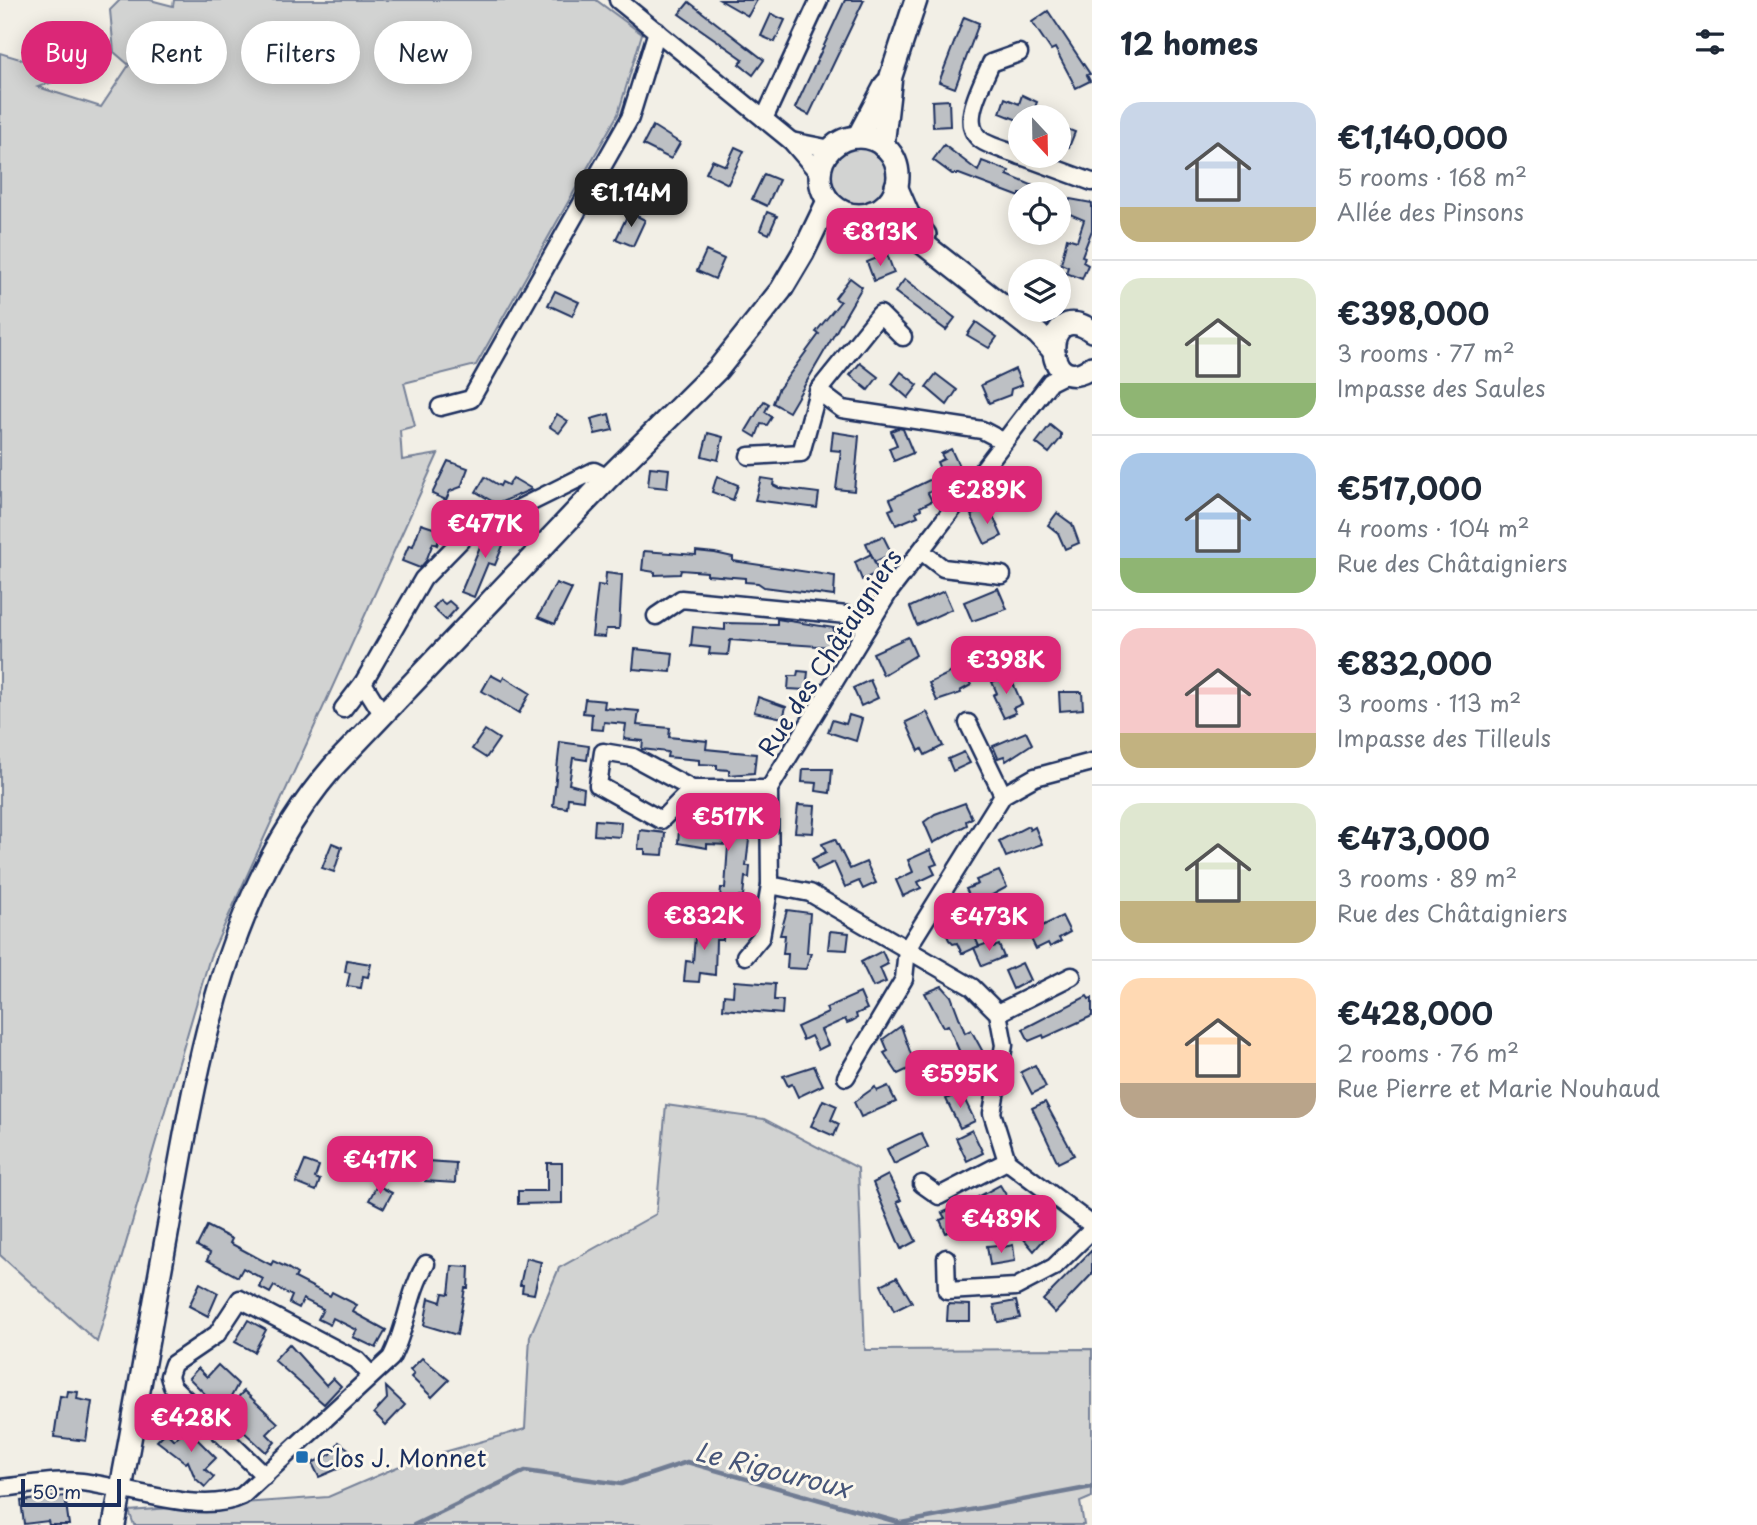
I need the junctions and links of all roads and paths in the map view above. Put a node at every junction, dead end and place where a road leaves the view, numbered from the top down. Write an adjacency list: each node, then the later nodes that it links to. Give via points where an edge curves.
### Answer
1 (618, 0): 4 (street)
2 (916, 0): 6 (main road)
3 (814, 2): 7 (street)
4 (657, 31): 7 (street); 27 (street, via 630,118 471,399)
5 (1019, 53): 12 (street, via 991,63 970,119 982,142)
6 (891, 76): 8 (main road); 10 (main road)
7 (764, 119): 9 (street)
8 (858, 137): 10 (main road); 11 (main road)
9 (791, 141): 11 (street); 14 (street)
10 (883, 146): 16 (main road, via 896,164)
11 (831, 149): 14 (main road)
12 (1008, 152)
13 (1053, 168): 15 (street)
14 (820, 176): 17 (main road)
15 (1092, 182)
16 (896, 186): 18 (main road, via 883,206); 21 (main road, via 908,214 929,240)
17 (828, 201): 19 (main road); 20 (main road)
18 (872, 212): 19 (main road); 25 (main road, via 893,220)
19 (850, 214): 20 (main road)
20 (803, 253): 30 (main road, via 718,369)
21 (1008, 299)
22 (1041, 322): 23 (main road)
23 (1081, 324): 25 (main road, via 1053,341)
24 (903, 337): 26 (street, via 880,314)
25 (1075, 365): 28 (street, Rue des Châtaigniers, via 1050,382)
26 (818, 391): 28 (street, via 842,409 982,430); 29 (street, via 801,453)
27 (440, 407)
28 (1003, 441): 31 (street, Rue des Châtaigniers)
29 (749, 456)
30 (608, 478): 35 (street, via 594,471 467,534 423,579); 37 (main road)
31 (921, 551): 32 (street, via 943,568); 34 (street, Rue des Châtaigniers)
32 (1002, 575)
33 (656, 616): 34 (street, via 681,599 847,615)
34 (867, 628): 41 (street, Rue des Châtaigniers)
35 (363, 683): 36 (street); 37 (street)
36 (343, 709)
37 (383, 715): 58 (main road, via 302,803 267,863 225,965 195,1084)
38 (968, 723): 42 (street)
39 (1092, 762): 42 (street, via 1035,777)
40 (692, 789): 40 (street, via 633,757 603,752 598,785 660,820); 41 (street)
41 (769, 789): 43 (street, Rue des Châtaigniers)
42 (1003, 795): 44 (street)
43 (770, 885): 44 (street, via 810,893); 45 (street, Rue des Châtaigniers, via 761,937)
44 (907, 949): 47 (street, via 972,987); 48 (street, via 904,979)
45 (745, 956)
46 (1072, 976): 47 (street)
47 (998, 1013): 49 (street, via 1004,1045 992,1113)
48 (846, 1077)
49 (1007, 1161): 50 (street, via 939,1196); 51 (street)
50 (922, 1184)
51 (1092, 1225)
52 (1092, 1230): 53 (street, via 1054,1268 1016,1287 947,1291)
53 (946, 1258)
54 (426, 1265): 55 (street, via 415,1282 403,1336 391,1358)
55 (371, 1375): 56 (street); 56 (street, via 357,1360 240,1299 216,1334 173,1364 169,1376 172,1386)
56 (265, 1476): 58 (street, via 227,1504)
57 (0, 1488): 58 (street, via 78,1481)
58 (121, 1489): 59 (main road)
59 (114, 1525)

